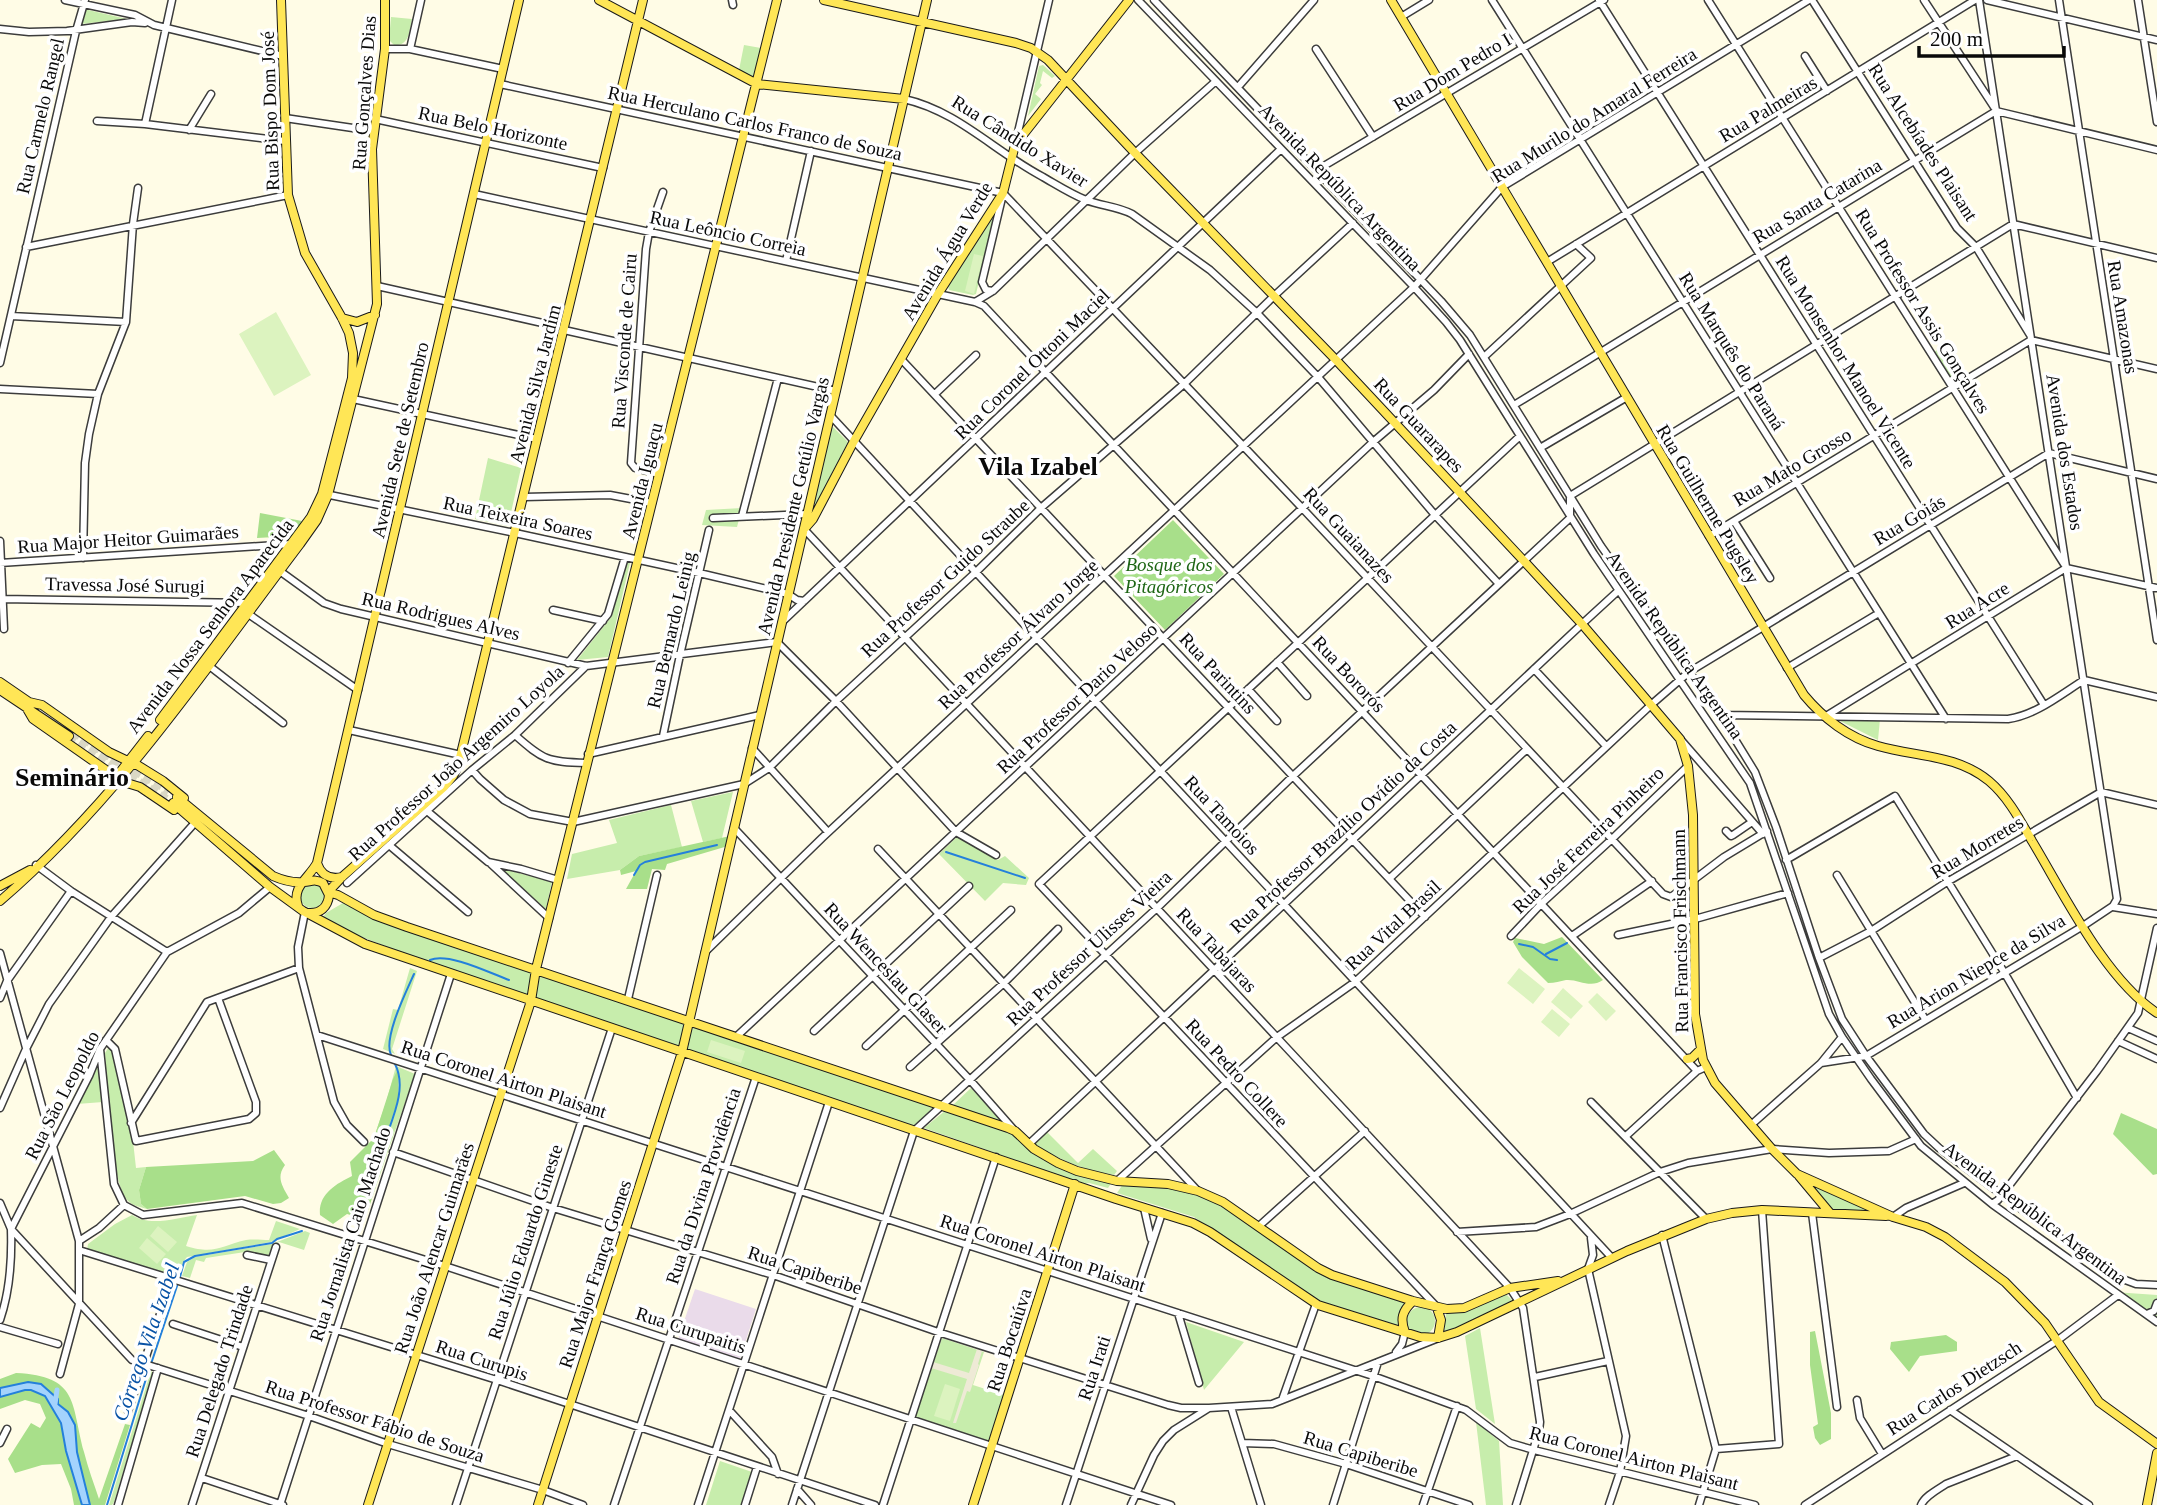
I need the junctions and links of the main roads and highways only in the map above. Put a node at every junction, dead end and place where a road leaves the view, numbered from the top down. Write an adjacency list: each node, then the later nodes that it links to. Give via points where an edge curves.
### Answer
1 (281, 0): 22 (main road, Rua Bispo Dom José, via 288,195 305,253)
2 (386, 0): 21 (main road, Rua Gonçalves Dias, via 385,49 372,149)
3 (519, 0): 43 (main road, Avenida Sete de Setembro)
4 (599, 0): 12 (main road, Rua Cândido Xavier)
5 (643, 0): 12 (main road, Avenida Silva Jardim)
6 (650, 0): 12 (main road, Avenida Silva Jardim)
7 (777, 0): 15 (main road, Avenida Iguaçu)
8 (824, 0): 13 (main road)
9 (927, 0): 13 (main road, Avenida Presidente Getúlio Vargas)
10 (1129, 0): 14 (main road, Avenida Água Verde)
11 (1391, 0): 55 (main road, Rua Guilherme Pugsley, via 1804,695 1825,717 1868,743 1950,760 1989,781 2004,797 2110,967)
12 (639, 21): 15 (main road, Rua Cândido Xavier); 34 (main road, Avenida Silva Jardim)
13 (922, 22): 14 (main road, Rua Guararapes, via 1016,43 1037,52); 16 (main road, Avenida Presidente Getúlio Vargas)
14 (1067, 79): 18 (main road, Avenida Água Verde); 33 (main road, Rua Guararapes, via 1460,492)
15 (757, 84): 16 (main road, Rua Cândido Xavier); 53 (main road, Avenida Iguaçu)
16 (904, 99): 26 (main road, Avenida Presidente Getúlio Vargas, via 830,415)
17 (1020, 121): 18 (main road)
18 (1031, 125): 19 (main road, Avenida Água Verde, via 1015,145 1003,193)
19 (946, 282): 20 (main road); 26 (main road, Avenida Água Verde)
20 (948, 296)
21 (375, 314): 22 (main road, via 357,322); 24 (main road, Avenida Nossa Senhora Aparecida)
22 (342, 318): 23 (main road, Rua Bispo Dom José)
23 (349, 333): 24 (main road, via 362,326); 25 (main road, Avenida Nossa Senhora Aparecida, via 352,378)
24 (369, 333): 25 (main road, Avenida Nossa Senhora Aparecida)
25 (325, 494): 28 (main road, Avenida Nossa Senhora Aparecida)
26 (812, 514): 27 (main road, Avenida Água Verde)
27 (804, 529): 56 (main road, Avenida Presidente Getúlio Vargas)
28 (277, 569): 35 (main road, Avenida Nossa Senhora Aparecida); 35 (main road, Avenida Nossa Senhora Aparecida)
29 (0, 682): 31 (main road)
30 (0, 690): 31 (main road)
31 (27, 705): 32 (main road); 35 (main road, via 42,705); 36 (main road, via 33,719)
32 (71, 734)
33 (1680, 739): 57 (main road, Rua Francisco Frischmann, via 1693,815 1695,1014)
34 (461, 755): 37 (main road, Rua Professor João Argemiro Loyola)
35 (131, 762): 36 (main road, Avenida Nossa Senhora Aparecida); 40 (main road, via 204,814)
36 (118, 779): 40 (main road, via 154,795 192,826); 44 (main road, Avenida Nossa Senhora Aparecida, via 83,823)
37 (444, 787): 39 (main road); 42 (main road, Rua Professor João Argemiro Loyola)
38 (175, 800): 40 (main road)
39 (435, 803)
40 (218, 836): 45 (main road, via 273,876); 49 (main road)
41 (372, 861): 42 (main road)
42 (360, 862): 46 (main road, Rua Professor João Argemiro Loyola)
43 (317, 863): 46 (main road, via 327,876); 47 (main road, Avenida Sete de Setembro)
44 (38, 866): 48 (main road, Avenida Nossa Senhora Aparecida); 51 (main road)
45 (289, 880): 47 (main road); 49 (main road)
46 (345, 880): 50 (main road, Rua Professor João Argemiro Loyola)
47 (303, 882): 50 (main road, via 320,881); 52 (main road, via 295,895)
48 (0, 886)
49 (270, 887): 52 (main road)
50 (331, 889): 52 (main road, via 322,910); 53 (main road, via 374,915)
51 (0, 901)
52 (302, 909): 54 (main road, via 365,944)
53 (536, 969): 54 (main road, Avenida Iguaçu); 56 (main road)
54 (531, 1001): 58 (main road); 74 (main road, Rua João Alencar Guimarães)
55 (2157, 1013)
56 (689, 1020): 58 (main road, Avenida Presidente Getúlio Vargas); 61 (main road, via 1014,1130 1058,1163)
57 (1700, 1050): 59 (main road); 60 (main road, Rua Francisco Frischmann, via 1701,1069)
58 (682, 1052): 62 (main road); 75 (main road, Rua Major França Gomes)
59 (1687, 1059)
60 (1797, 1174): 65 (main road); 66 (main road, Rua Francisco Frischmann)
61 (1122, 1181): 63 (main road); 64 (main road); 68 (main road, via 1198,1191 1223,1202 1322,1270)
62 (1075, 1184): 63 (main road); 76 (main road, Rua Bocaiúva)
63 (1103, 1194): 64 (main road)
64 (1116, 1199): 70 (main road, via 1193,1223 1316,1304)
65 (1830, 1213): 66 (main road); 67 (main road, via 1762,1210 1706,1219)
66 (1893, 1217): 72 (main road, Rua Francisco Frischmann, via 1945,1237 1987,1268 2029,1305 2099,1402)
67 (1566, 1280): 69 (main road, via 1510,1288 1464,1308); 71 (main road)
68 (1413, 1301): 69 (main road); 70 (main road, via 1402,1317)
69 (1437, 1308): 71 (main road, via 1441,1320)
70 (1405, 1332): 71 (main road)
71 (1437, 1338)
72 (2157, 1444)
73 (2157, 1452): 77 (main road)
74 (368, 1505)
75 (538, 1505)
76 (973, 1505)
77 (2147, 1505)

